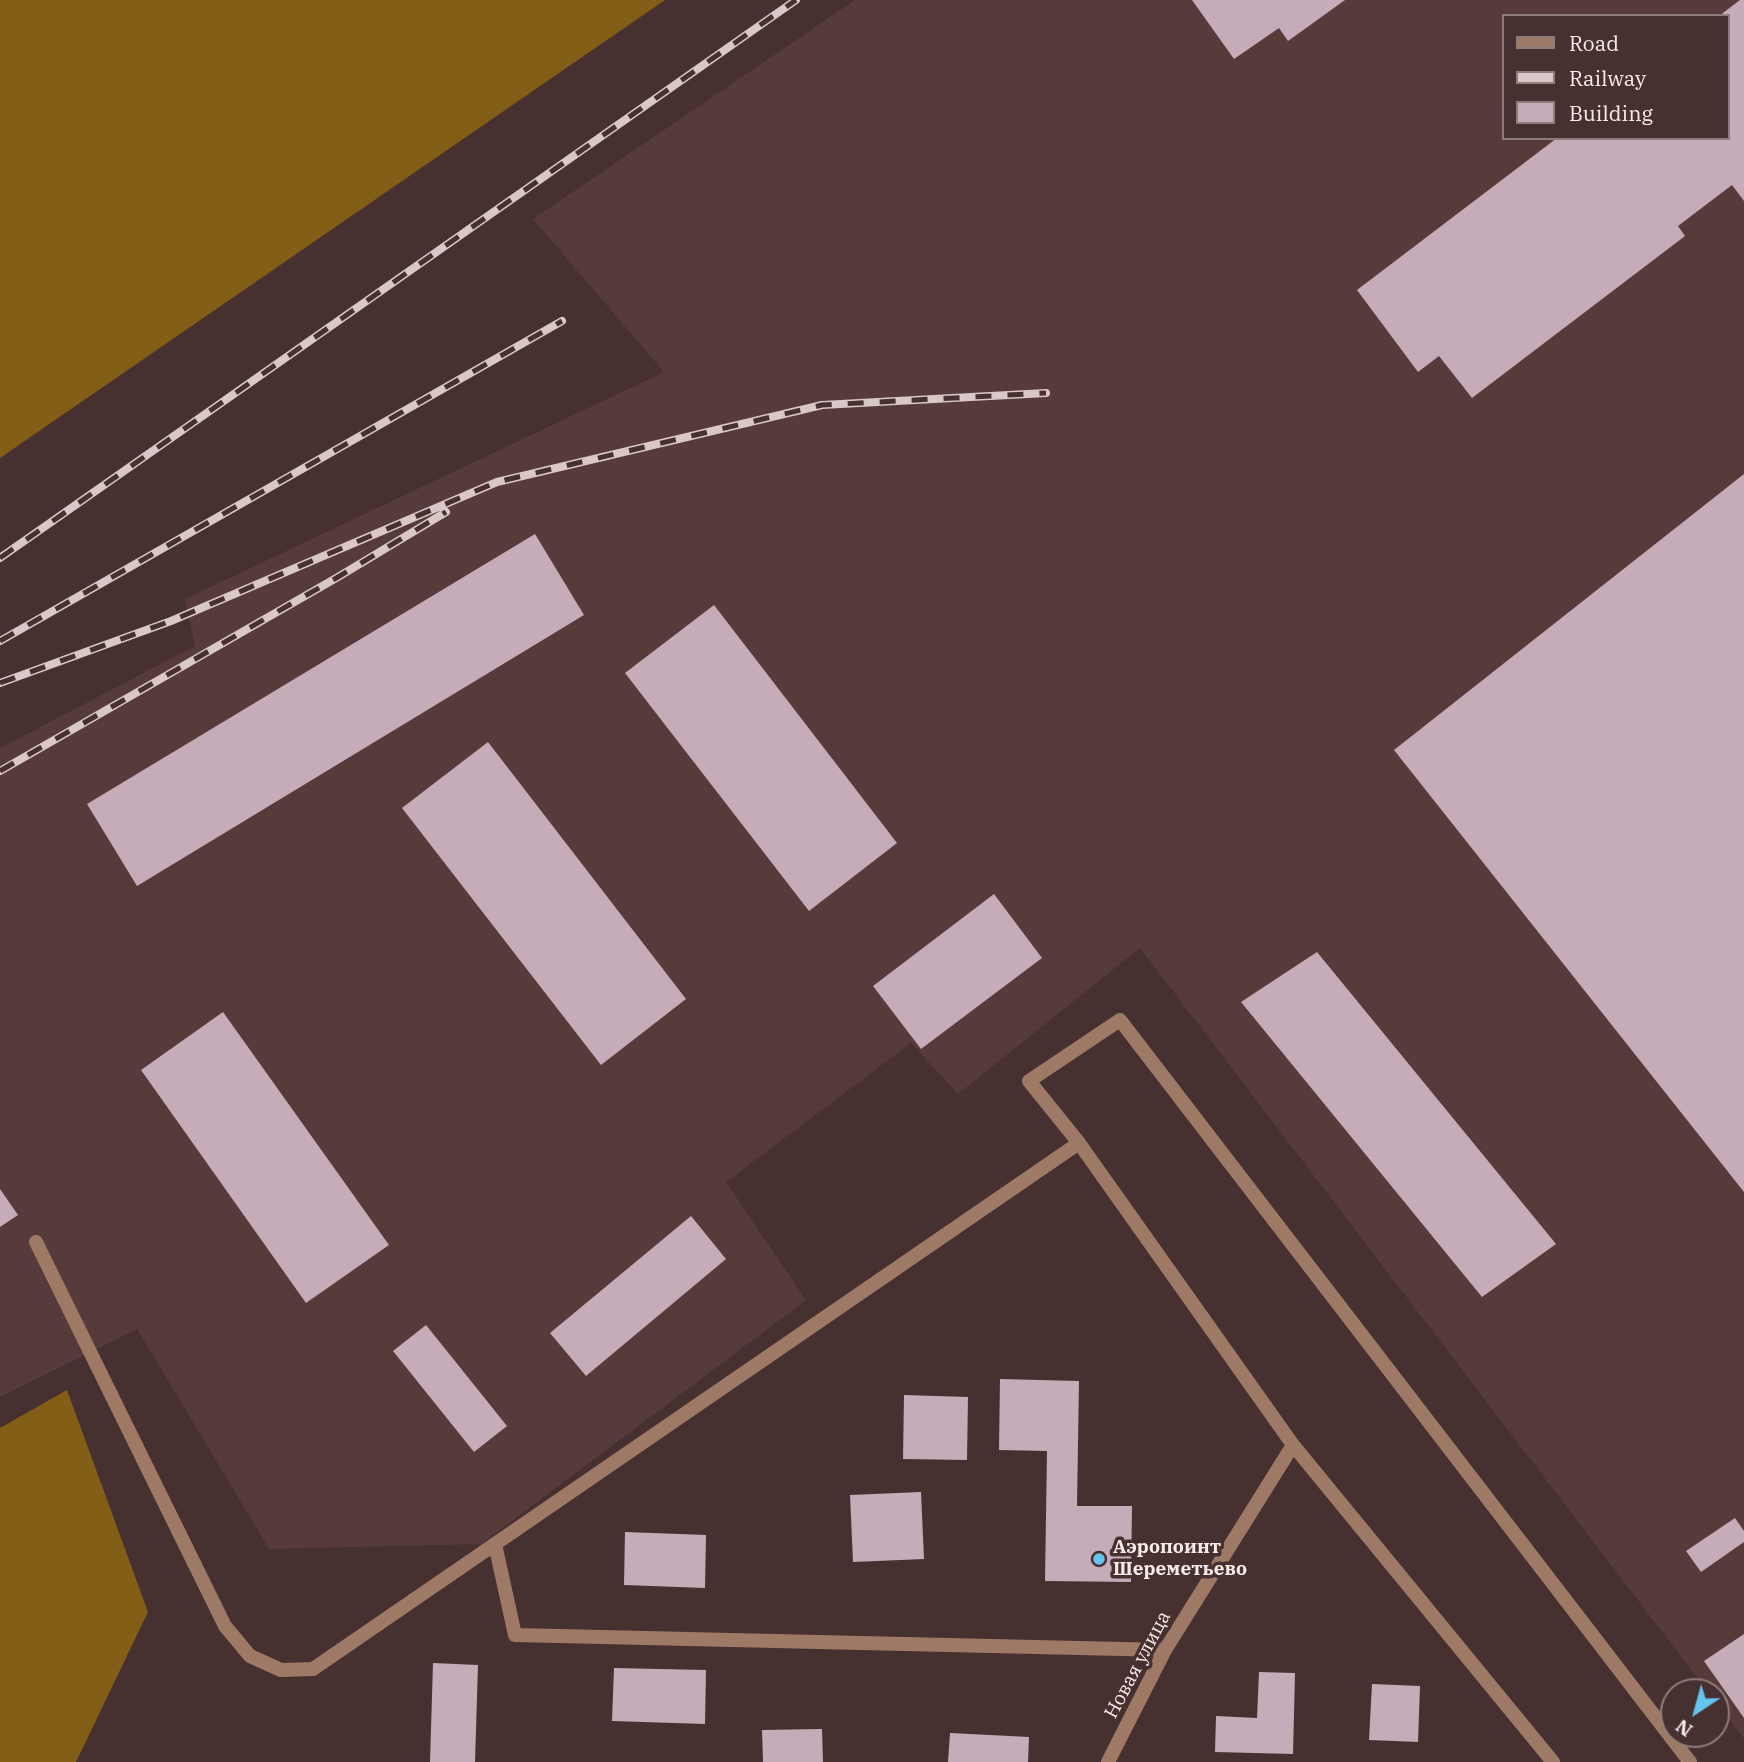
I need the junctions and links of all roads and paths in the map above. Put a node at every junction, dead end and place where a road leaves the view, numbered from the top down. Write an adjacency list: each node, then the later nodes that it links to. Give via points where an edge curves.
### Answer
1 (1079, 1143): 3 (street); 4 (street); 8 (street, via 1028,1081 1121,1020)
2 (36, 1242): 4 (street, via 225,1626 250,1656 281,1670 313,1669)
3 (1293, 1445): 5 (street, Новая улица); 7 (street)
4 (495, 1544): 5 (street, via 515,1635)
5 (1165, 1650): 6 (street, Новая улица)
6 (1108, 1762)
7 (1553, 1762)
8 (1690, 1762)

